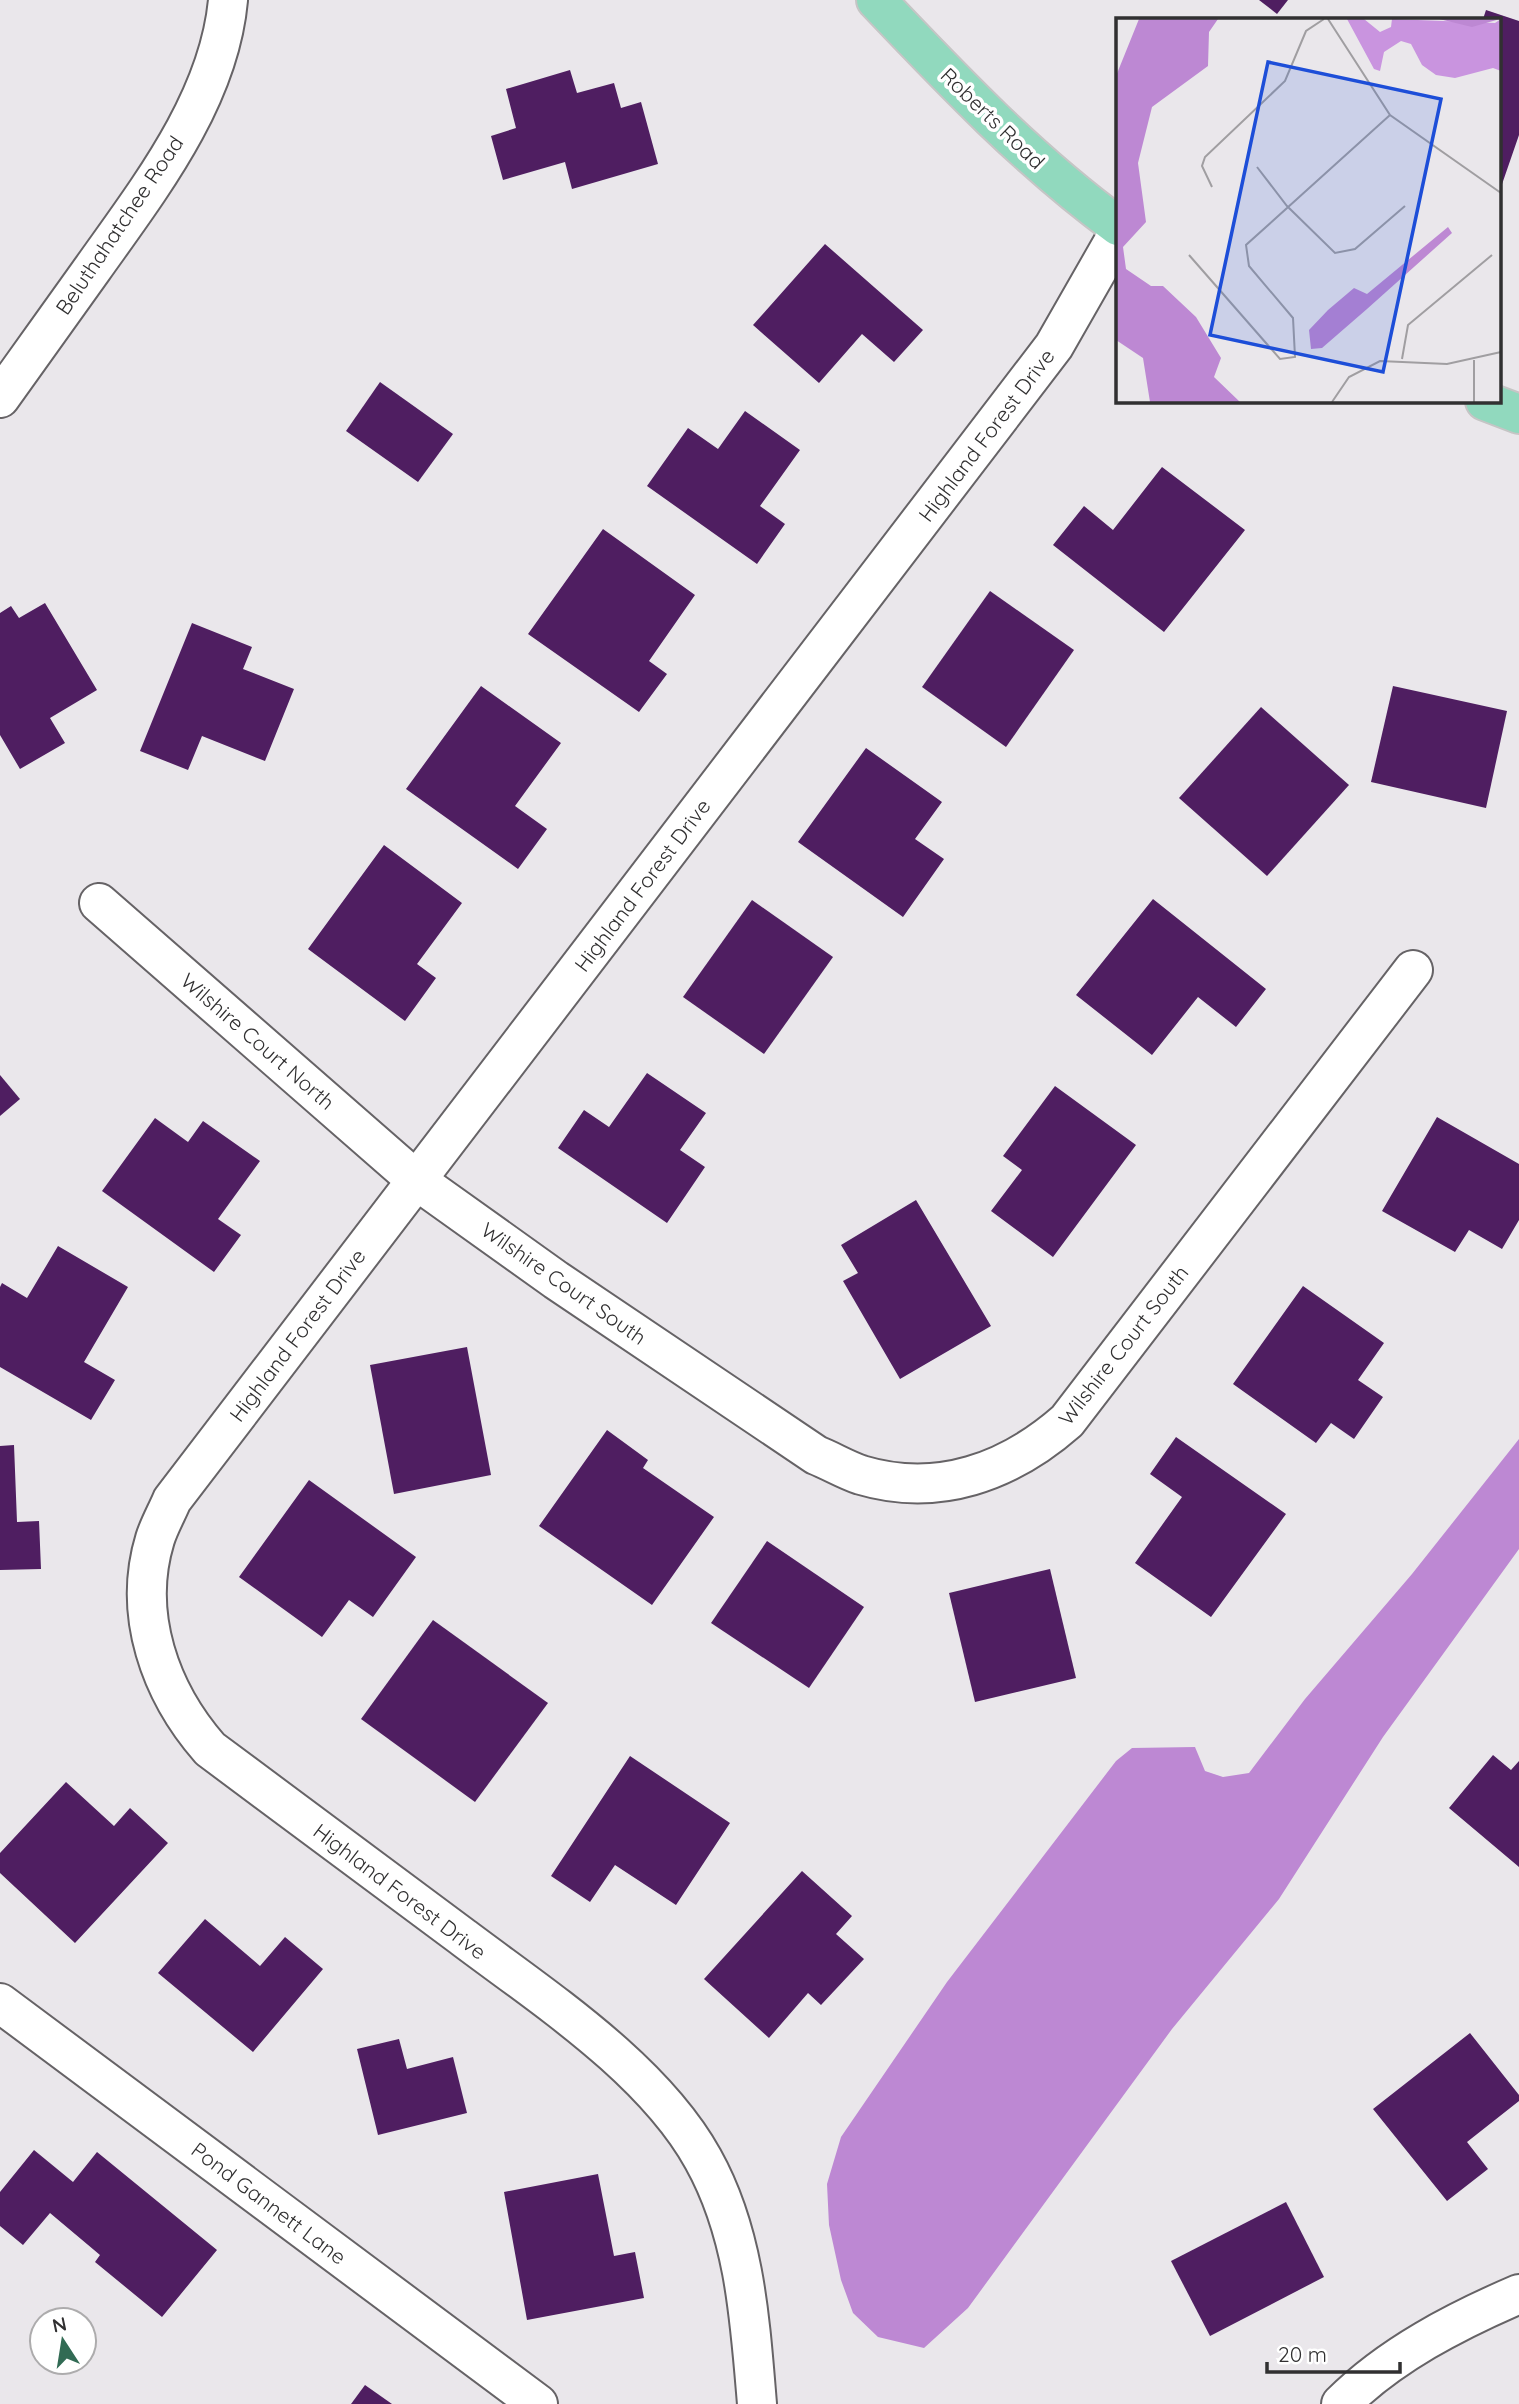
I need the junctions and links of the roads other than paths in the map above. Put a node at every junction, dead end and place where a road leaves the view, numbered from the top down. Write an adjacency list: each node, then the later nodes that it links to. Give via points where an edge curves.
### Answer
1 (228, 0): 5 (street, Beluthahatchee Road, via 211,74 182,132 139,203)
2 (876, 0): 3 (main road, Roberts Road, via 992,122)
3 (1116, 225)
4 (1116, 238): 10 (street, Highland Forest Drive, via 1054,346)
5 (0, 398)
6 (1488, 402): 7 (main road)
7 (1519, 414)
8 (99, 903): 10 (street, Wilshire Court North)
9 (1413, 970): 10 (street, Wilshire Court South, via 1067,1421 1003,1466 958,1480 909,1483 873,1477 816,1455)
10 (416, 1180): 14 (street, Highland Forest Drive, via 172,1500 155,1538 147,1579 150,1633 164,1681 189,1725 210,1749 510,1973 627,2066 669,2109 703,2159 731,2226 748,2297)
11 (0, 2003): 13 (street, Pond Gannett Lane)
12 (1519, 2294): 15 (street, via 1411,2350)
13 (538, 2404)
14 (757, 2404)
15 (1341, 2404)

